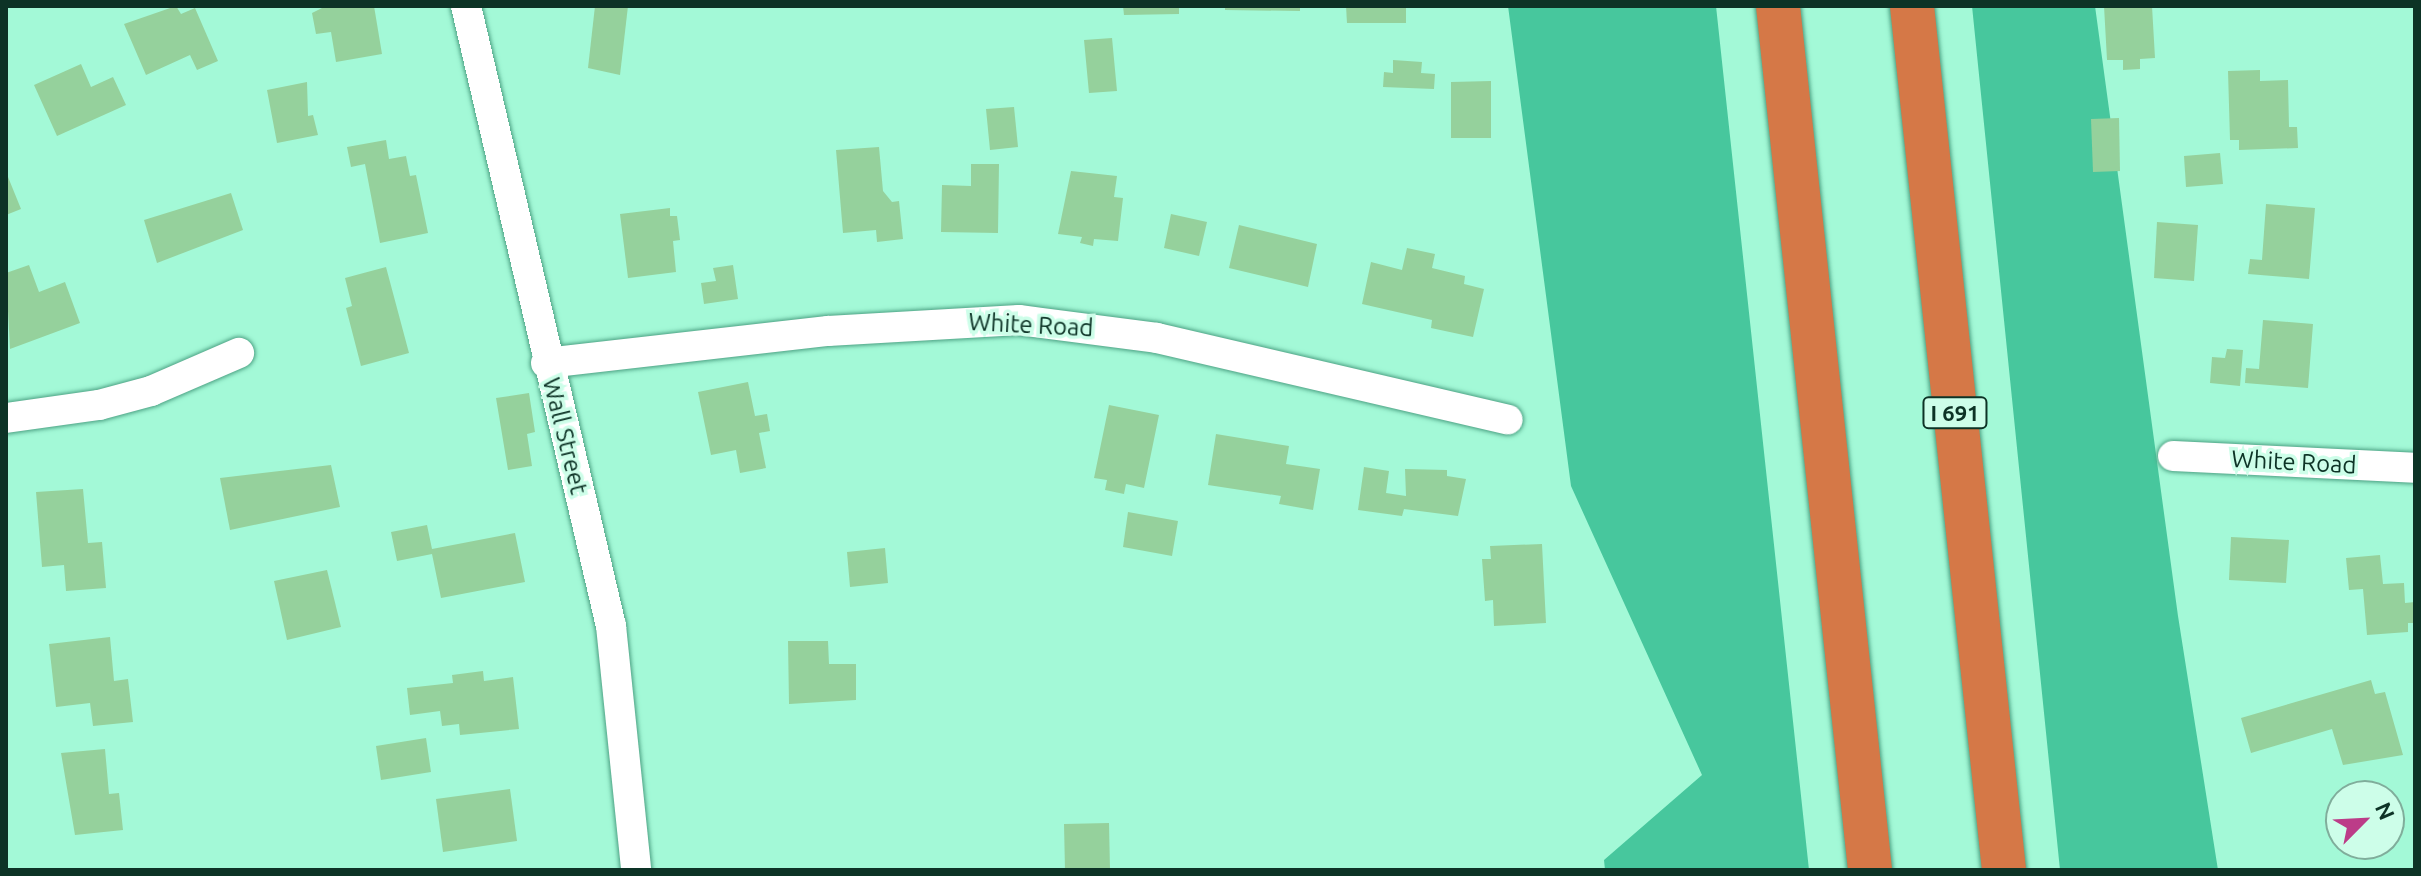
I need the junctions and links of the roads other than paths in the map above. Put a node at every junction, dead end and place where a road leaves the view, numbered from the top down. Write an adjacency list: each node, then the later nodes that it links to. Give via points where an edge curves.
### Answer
1 (466, 6): 5 (street, Wall Street)
2 (1778, 6): 11 (highway)
3 (1912, 6): 12 (highway, I 691)
4 (239, 353): 6 (street, via 125,398)
5 (546, 363): 7 (street, White Road, via 828,331 1019,320 1157,338); 10 (street, Wall Street, via 611,626)
6 (6, 418)
7 (1508, 420)
8 (2173, 456): 9 (street, White Road)
9 (2415, 468)
10 (636, 870)
11 (1870, 870)
12 (2004, 870)

